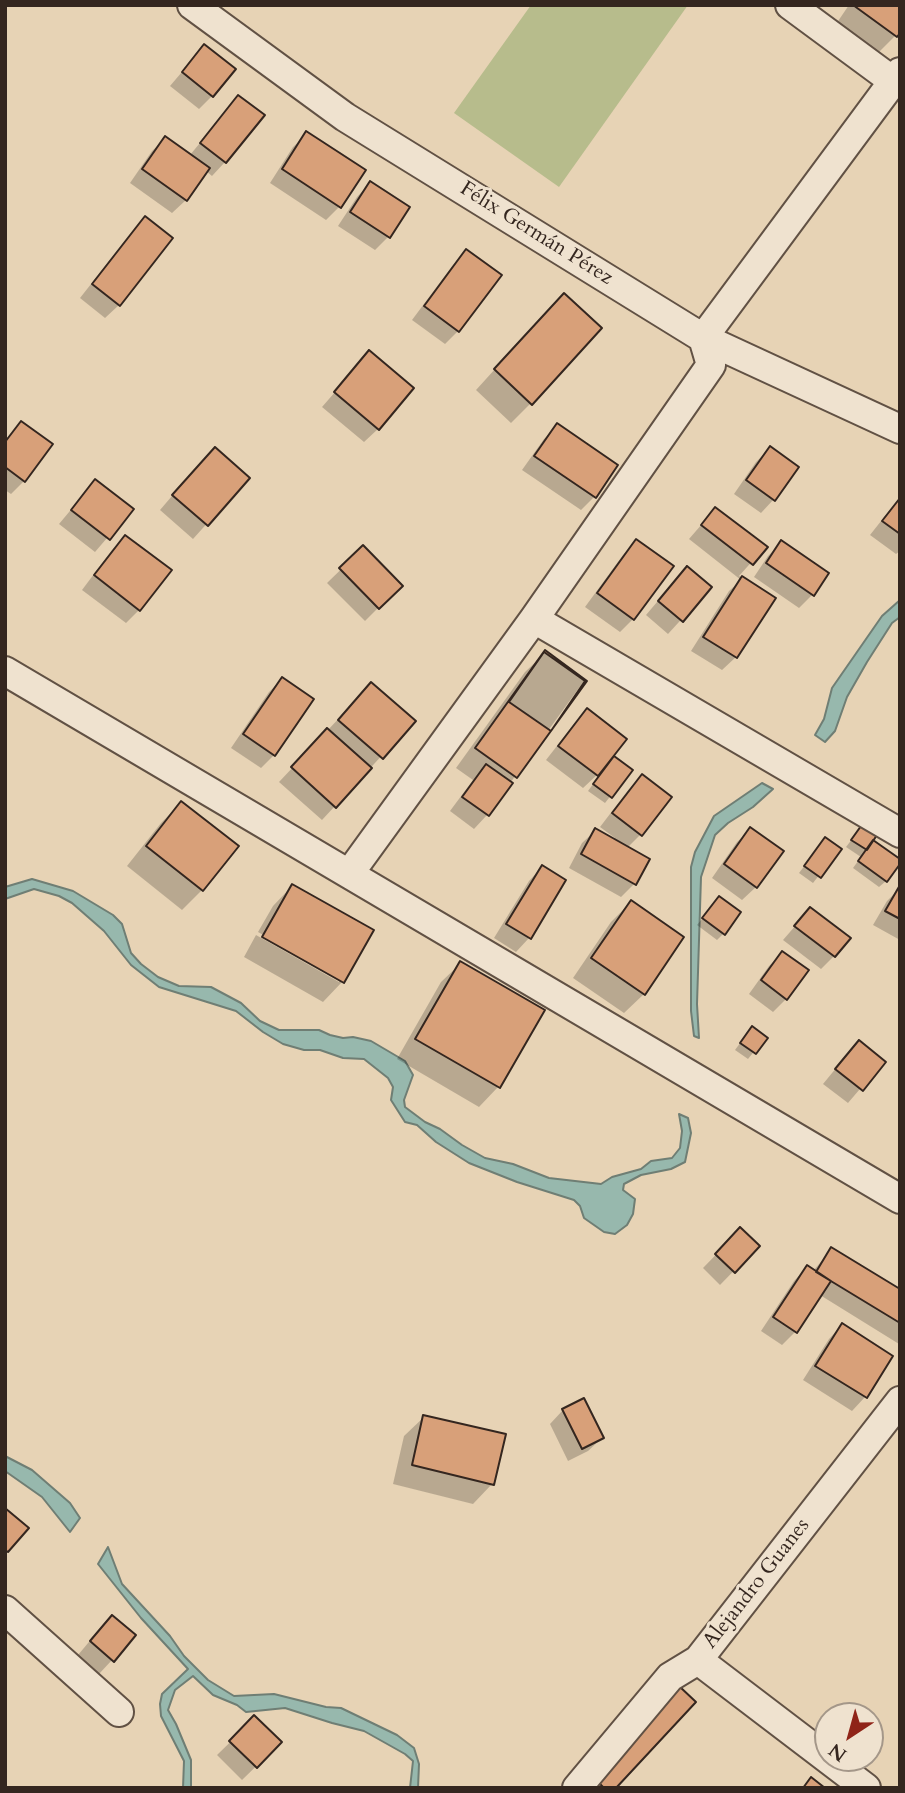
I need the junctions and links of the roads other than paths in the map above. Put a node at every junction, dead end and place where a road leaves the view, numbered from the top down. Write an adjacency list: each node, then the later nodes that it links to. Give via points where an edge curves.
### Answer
1 (192, 5): 4 (street, Félix Germán Pérez, via 345,117)
2 (790, 5): 3 (street)
3 (896, 77): 4 (street)
4 (704, 338): 5 (street, Félix Germán Pérez); 6 (street, via 711,365)
5 (900, 429)
6 (534, 619): 8 (street); 9 (street)
7 (5, 671): 9 (street)
8 (900, 833)
9 (349, 874): 10 (street)
10 (900, 1199)
11 (900, 1401): 13 (street, Alejandro Guanes)
12 (5, 1610): 14 (street)
13 (698, 1660): 15 (street, Alejandro Guanes, via 670,1676); 16 (street)
14 (119, 1712)
15 (577, 1788)
16 (866, 1788)

